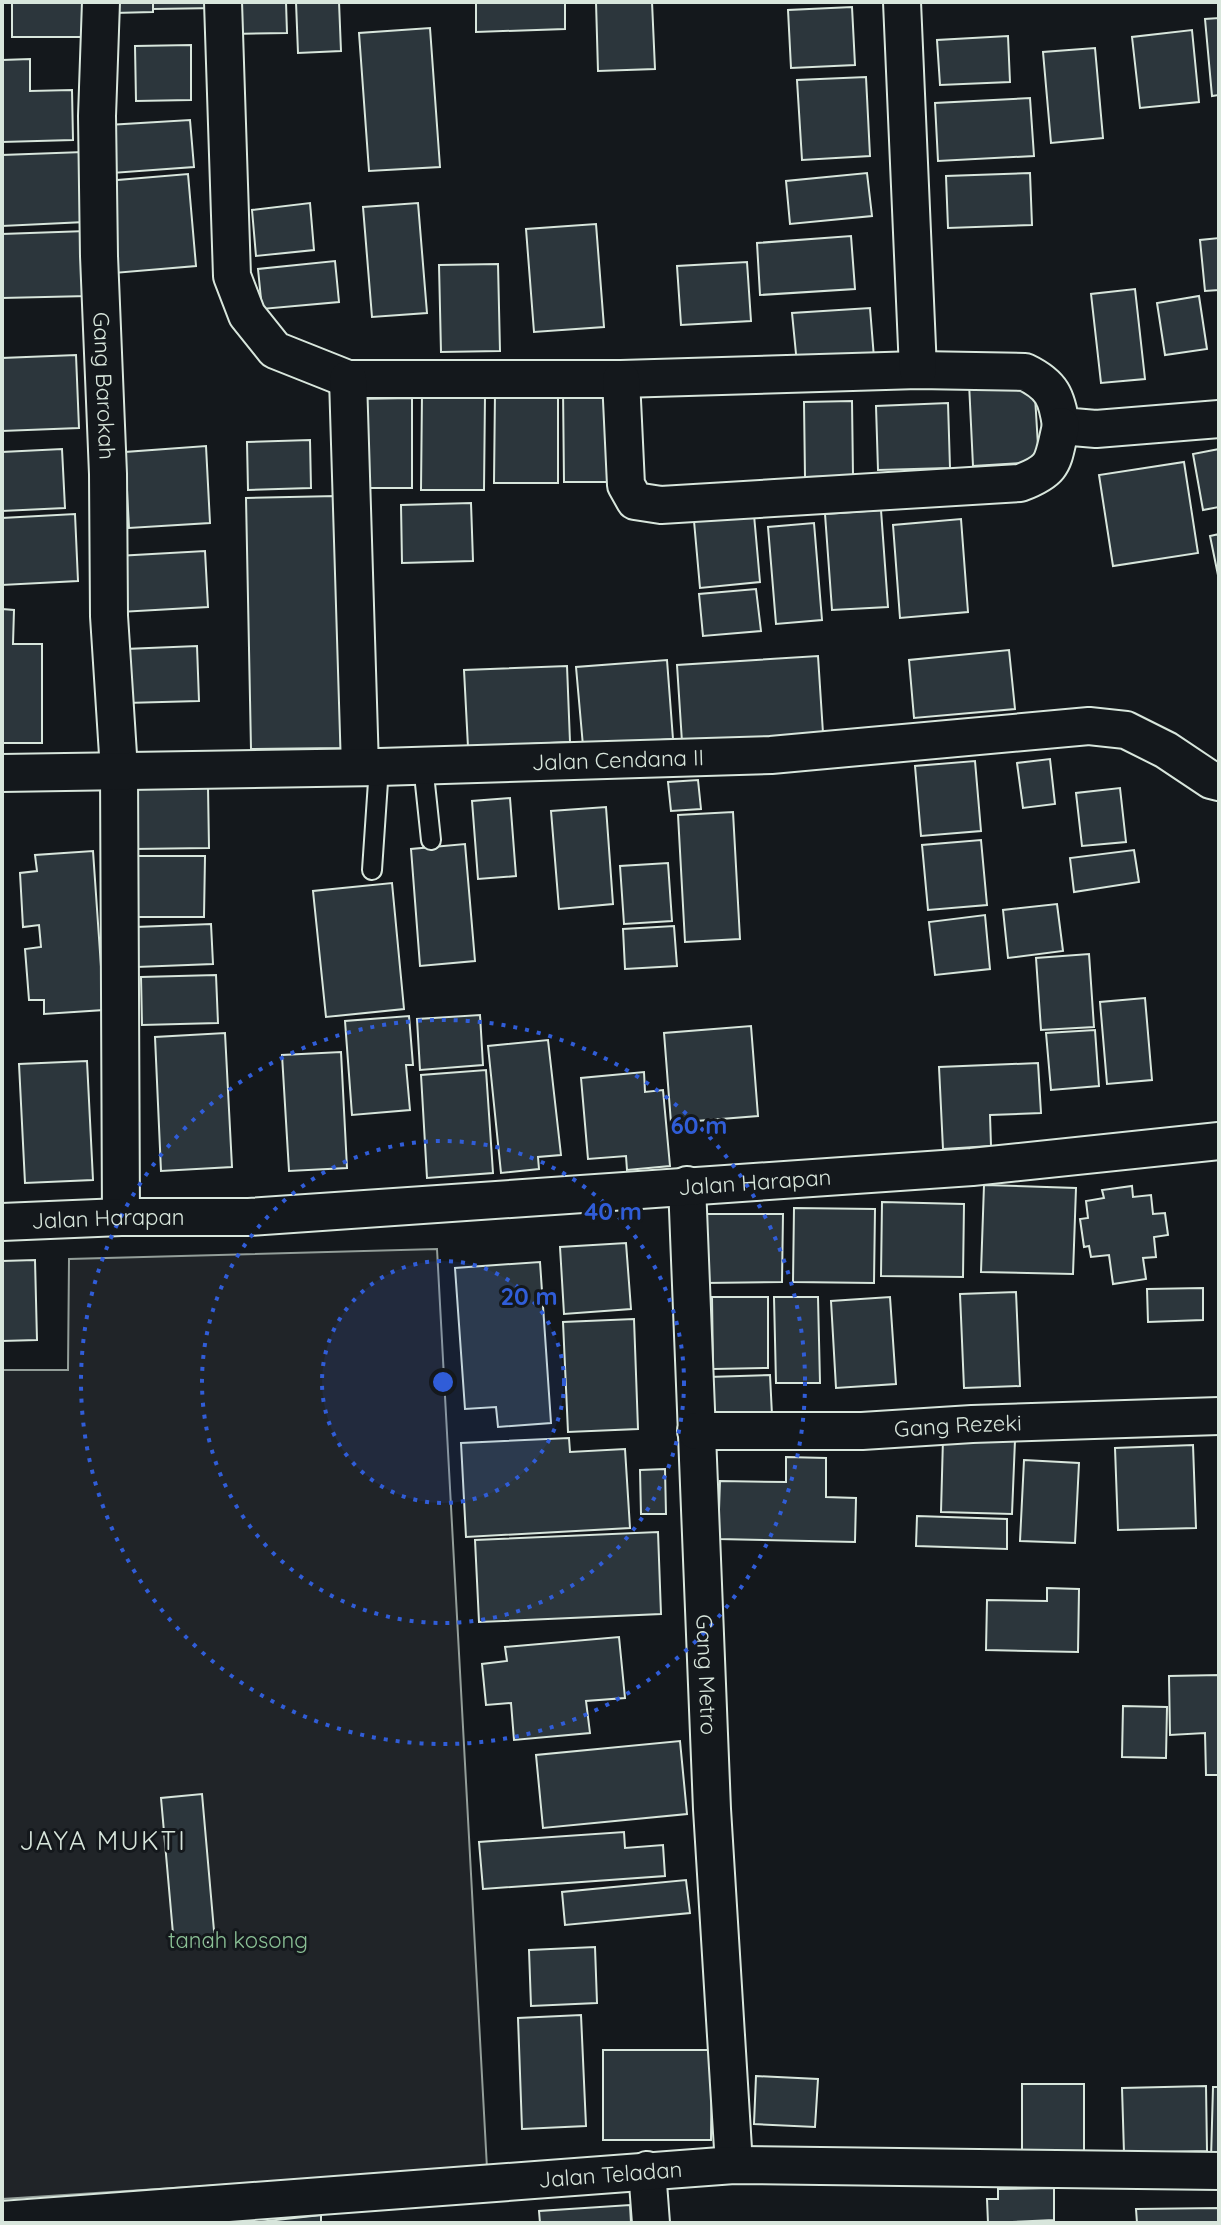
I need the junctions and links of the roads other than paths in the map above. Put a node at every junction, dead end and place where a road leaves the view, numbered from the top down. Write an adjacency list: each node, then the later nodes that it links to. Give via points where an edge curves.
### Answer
1 (101, 2): 11 (street, Gang Barokah, via 99,256 109,616)
2 (223, 2): 5 (street, via 232,276 247,315 275,350)
3 (902, 2): 4 (street)
4 (918, 370): 6 (street); 8 (street, via 1025,372 1057,400)
5 (348, 379): 6 (street); 10 (street)
6 (621, 379): 8 (street, via 626,485 635,501 661,505 1020,483 1051,467)
7 (1219, 419): 8 (street, via 1096,429)
8 (1061, 426)
9 (423, 765): 10 (street, Jalan Cendana II); 13 (street, Jalan Cendana II, via 771,755 1089,726 1126,730); 14 (lane)
10 (369, 767): 11 (street, Jalan Cendana II); 15 (lane)
11 (119, 770): 12 (street, Jalan Cendana II); 18 (street, Gang Barokah)
12 (2, 773)
13 (1219, 782)
14 (431, 840)
15 (372, 870)
16 (1219, 1141): 17 (street, Jalan Harapan, via 972,1167)
17 (687, 1185): 18 (street, Jalan Harapan, via 249,1217); 21 (street, Gang Metro)
18 (121, 1217): 19 (street, Jalan Harapan)
19 (2, 1222)
20 (1219, 1416): 21 (street, Gang Rezeki, via 862,1431)
21 (696, 1431): 22 (street, Gang Metro)
22 (734, 2165): 23 (street, Jalan Teladan); 24 (street, Jalan Teladan)
23 (647, 2170): 25 (street, Jalan Teladan); 28 (street)
24 (1219, 2171)
25 (357, 2209): 27 (street, Jalan Teladan)
26 (2, 2220): 27 (street, Jalan Teladan)
27 (41, 2220)
28 (651, 2223)

